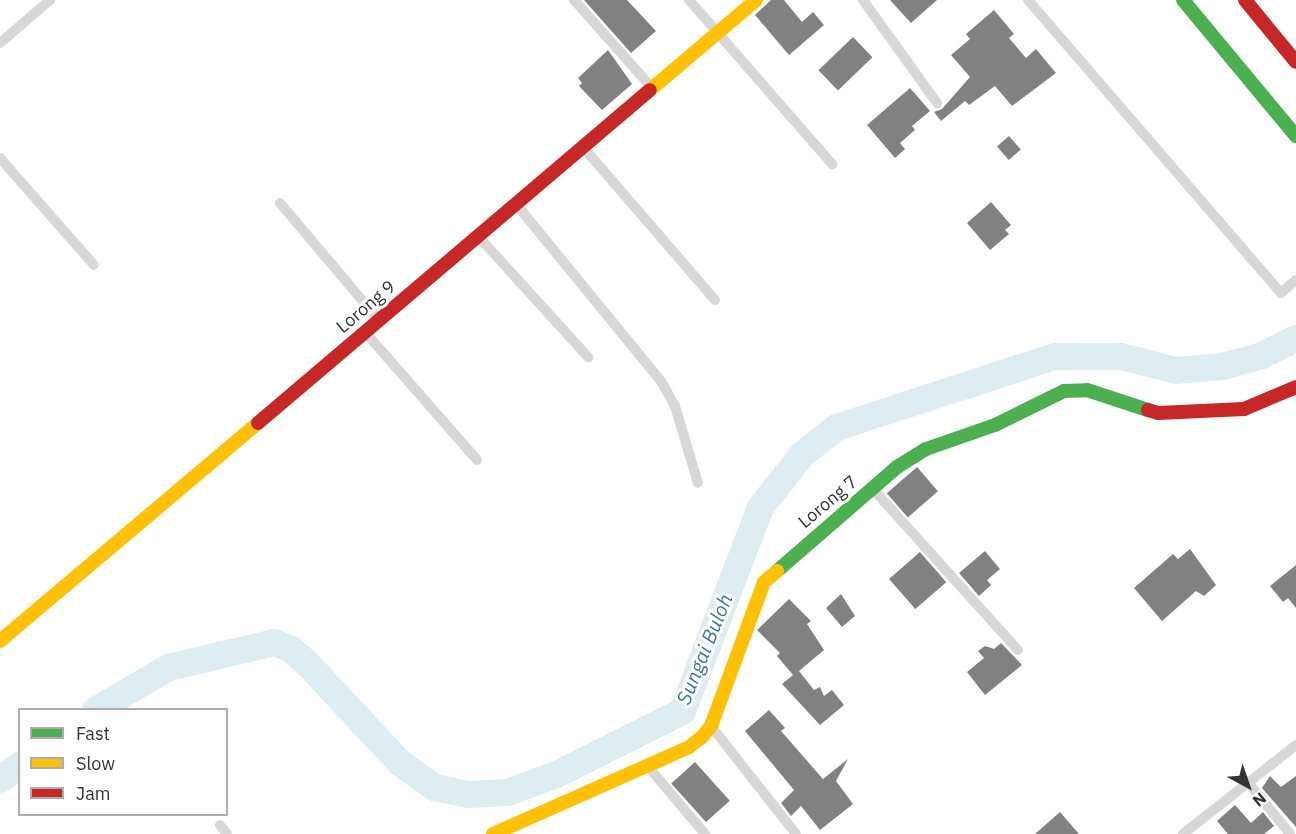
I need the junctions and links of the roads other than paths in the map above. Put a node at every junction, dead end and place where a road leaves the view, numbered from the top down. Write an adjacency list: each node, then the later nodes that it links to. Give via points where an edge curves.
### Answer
1 (50, 0): 10 (street)
2 (574, 0): 12 (street)
3 (689, 0): 9 (street)
4 (756, 0): 9 (main road, Lorong 9)
5 (863, 0): 13 (street)
6 (1028, 0): 22 (street, via 1281,293)
7 (1183, 0): 14 (main road)
8 (1245, 0): 11 (main road)
9 (718, 32): 12 (main road, Lorong 9); 17 (street)
10 (0, 43)
11 (1296, 62)
12 (652, 88): 15 (main road, Lorong 9)
13 (937, 103)
14 (1296, 136)
15 (583, 147): 19 (main road, Lorong 9); 23 (street)
16 (0, 158): 21 (street)
17 (832, 164)
18 (280, 203): 24 (street)
19 (516, 204): 20 (main road, Lorong 9); 29 (street, via 661,381 675,406)
20 (478, 236): 24 (main road, Lorong 9); 26 (street)
21 (94, 265)
22 (1296, 280)
23 (715, 300)
24 (379, 320): 25 (main road, Lorong 9)
25 (365, 332): 28 (street); 31 (main road, Lorong 9)
26 (588, 357)
27 (1296, 387): 30 (main road, Lorong 7, via 1244,409 1158,413 1087,390 1064,391 995,426 926,449)
28 (477, 460)
29 (698, 483)
30 (872, 488): 32 (street); 33 (main road, Lorong 7, via 764,582)
31 (0, 641)
32 (1018, 650)
33 (711, 726): 35 (main road, Lorong 7, via 689,747); 41 (street)
34 (1296, 745): 36 (street)
35 (646, 764): 39 (main road, Lorong 7); 40 (street)
36 (1247, 781): 42 (street); 43 (street)
37 (219, 825): 38 (street)
38 (227, 834)
39 (493, 834)
40 (705, 834)
41 (796, 834)
42 (1183, 834)
43 (1290, 834)

